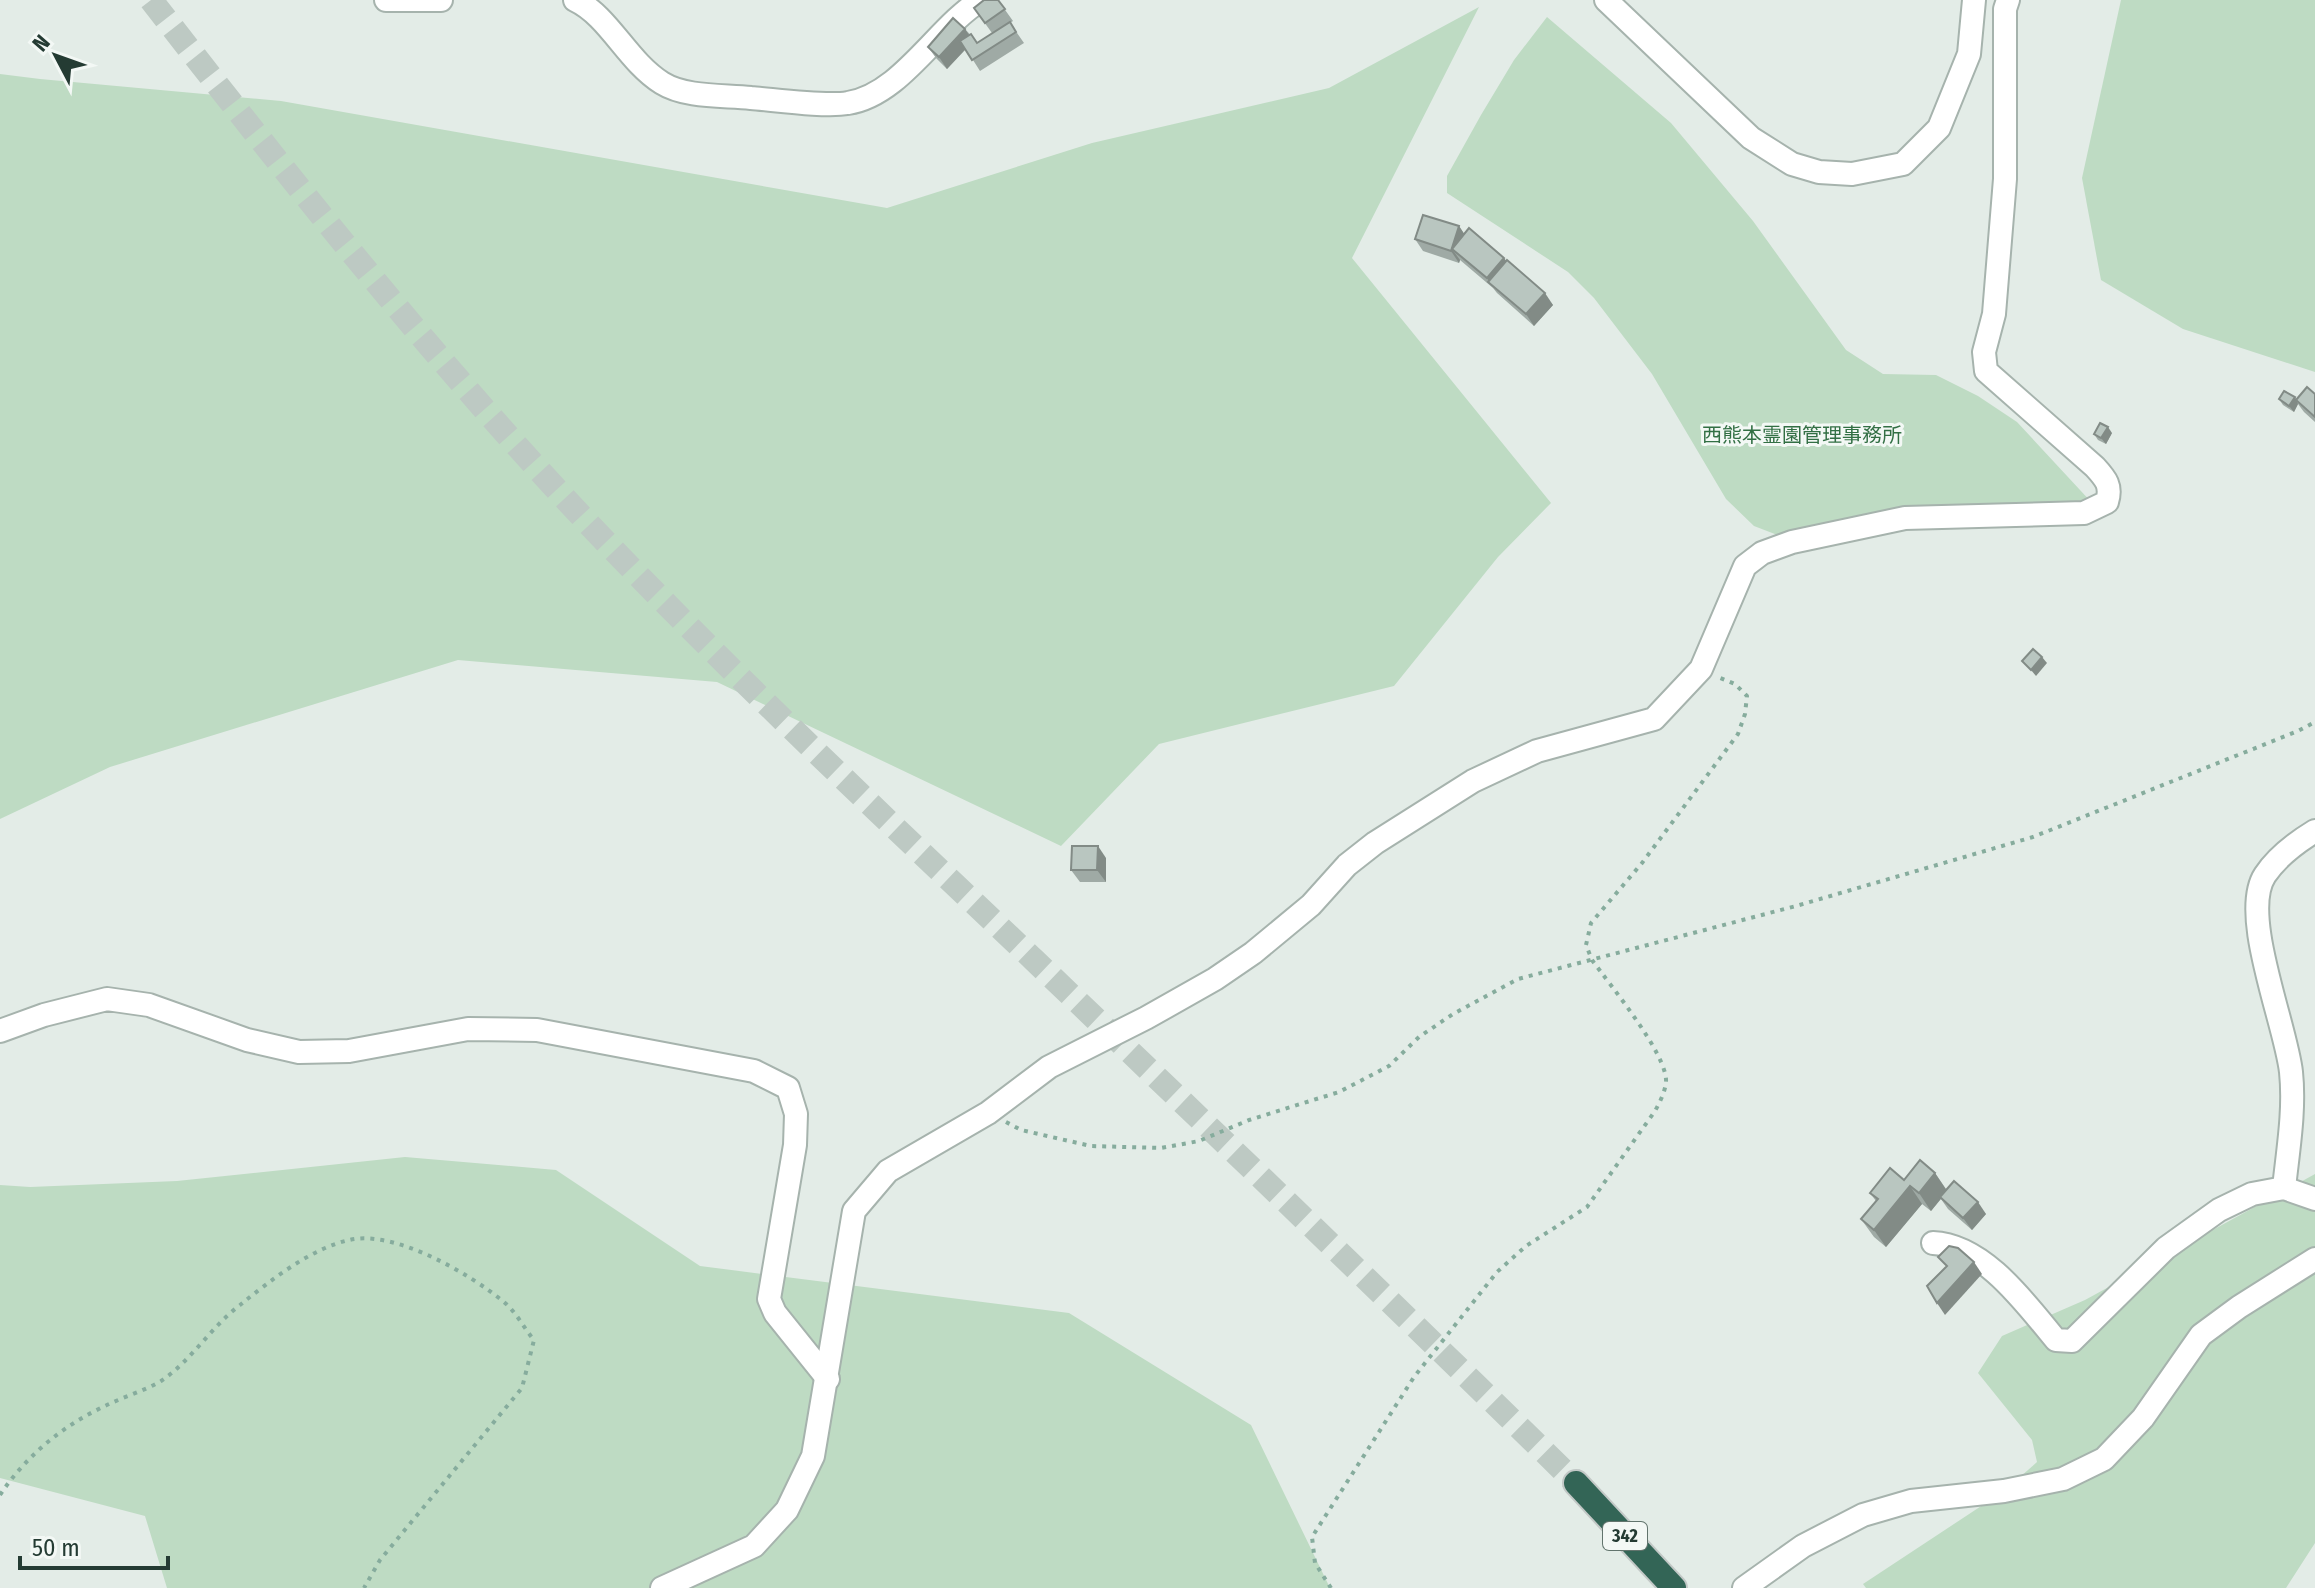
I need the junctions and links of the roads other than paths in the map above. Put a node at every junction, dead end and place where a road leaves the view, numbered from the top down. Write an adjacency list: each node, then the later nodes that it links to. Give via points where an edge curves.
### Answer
1 (386, 0): 2 (street)
2 (441, 0)
3 (575, 0): 4 (street, via 664,85 692,92 848,103 876,93)
4 (981, 0)
5 (1606, 0): 6 (street, via 1751,138 1792,164 1852,174 1903,164 1939,128 1969,54)
6 (1974, 0)
7 (2008, 0): 14 (street, via 2005,179 1986,371 2095,467 2107,480 2107,502 2084,513 1905,518 1762,553 1745,566 1701,669 1654,719 1537,751 1460,788 1375,843 1311,905 1215,979 1049,1067 988,1113 888,1171 854,1211)
8 (2315, 831): 10 (street, via 2264,876 2256,901 2261,948 2291,1074)
9 (0, 1031): 14 (street, via 107,999 149,1005 247,1040 299,1052 349,1051 468,1029 537,1030 754,1071 788,1088 796,1114 769,1299)
10 (2284, 1188): 11 (street); 12 (street, via 2252,1194 2219,1210 2166,1248 2072,1341 2056,1340 2004,1280 1971,1255 1947,1243)
11 (2315, 1199)
12 (1933, 1243)
13 (2315, 1259): 18 (street, via 2201,1335 2143,1418 2104,1459 2063,1479 1911,1501 1863,1515 1803,1546)
14 (828, 1379): 16 (street, via 813,1456 787,1510 754,1546)
15 (1576, 1483): 17 (highway, 342)
16 (662, 1588)
17 (1674, 1588)
18 (1744, 1588)

